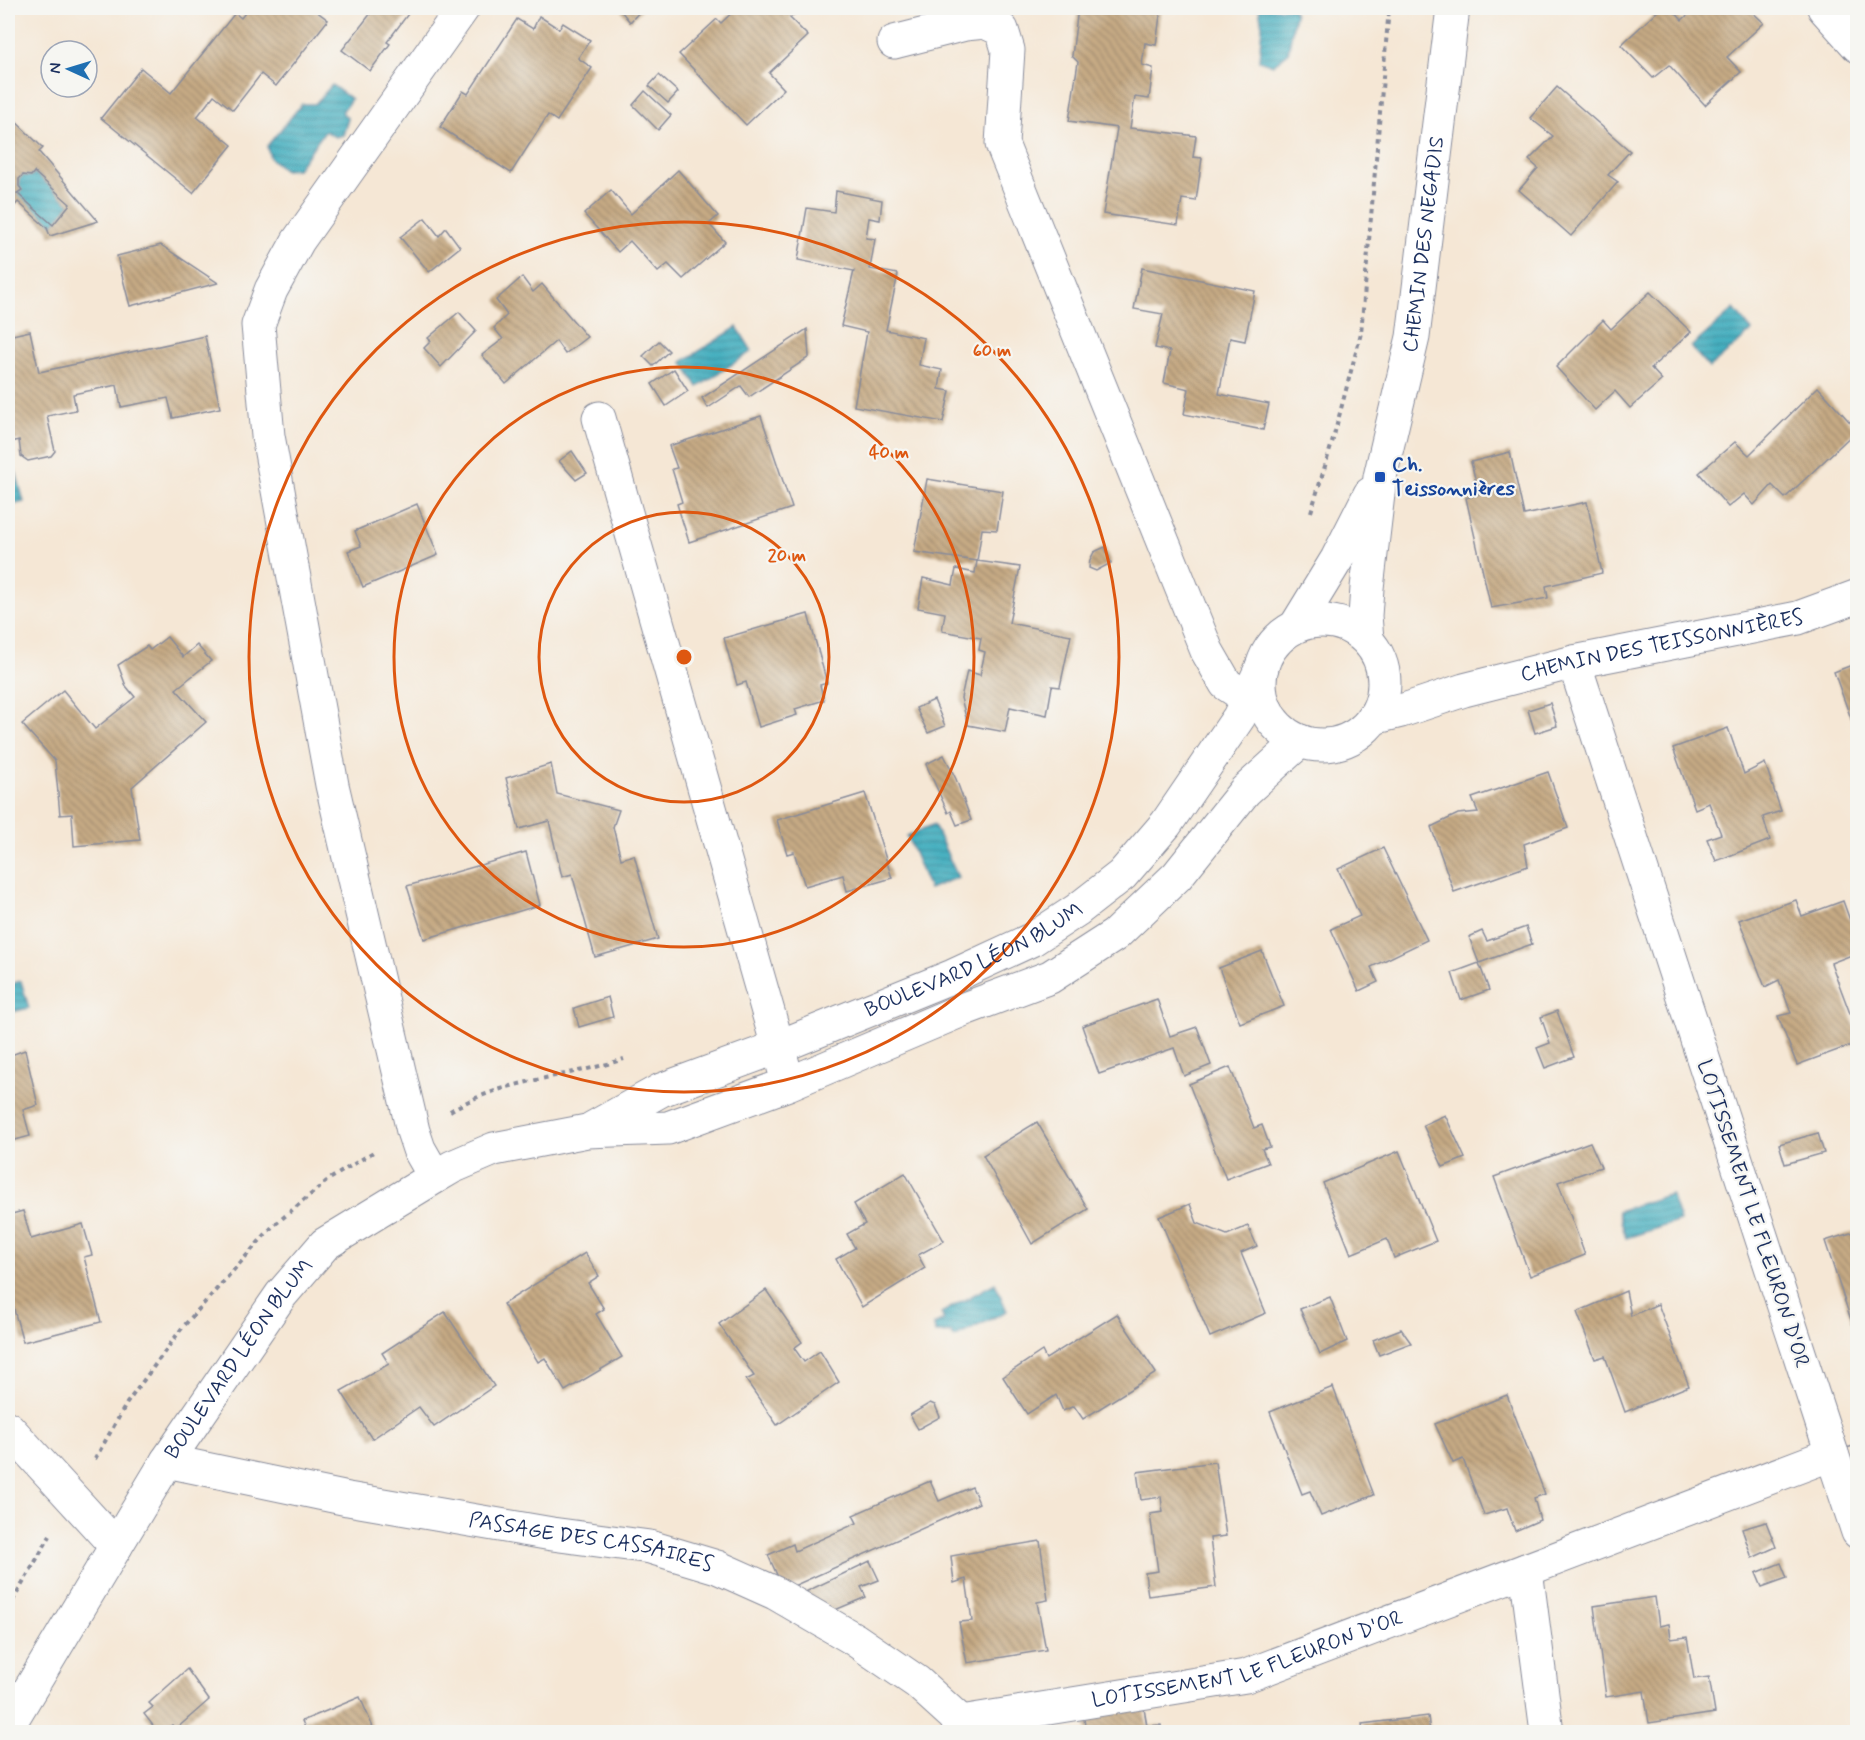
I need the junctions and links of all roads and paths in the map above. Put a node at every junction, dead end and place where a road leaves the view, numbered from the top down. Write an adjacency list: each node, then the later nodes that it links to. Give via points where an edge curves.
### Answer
1 (463, 8): 25 (street, via 298,241 271,290 258,325 268,436 332,786 413,1131)
2 (1389, 8): 9 (path, via 1360,333)
3 (1453, 8): 8 (street, CHEMIN DES NEGADIS, via 1413,337)
4 (1824, 8): 6 (street)
5 (894, 42): 16 (street, via 975,23 985,22 1002,30 1008,50 1002,144 1207,651 1226,684)
6 (1857, 46)
7 (599, 418): 19 (street)
8 (1380, 477): 11 (street, CHEMIN DES NEGADIS); 12 (street, CHEMIN DES NEGADIS, via 1367,588)
9 (1308, 519)
10 (1857, 596): 13 (street, CHEMIN DES TEISSONNIÈRES, via 1798,618)
11 (1296, 626): 12 (street, via 1333,622); 16 (street, via 1269,650 1262,667)
12 (1366, 639): 14 (street, via 1378,655)
13 (1574, 662): 15 (street, CHEMIN DES TEISSONNIÈRES); 27 (street, LOTISSEMENT LE FLEURON D'OR)
14 (1384, 673): 15 (street, CHEMIN DES TEISSONNIÈRES, via 1406,686); 17 (street, via 1383,696)
15 (1464, 690): 17 (street, CHEMIN DES TEISSONNIÈRES)
16 (1257, 705): 18 (street, via 1280,729); 19 (street, BOULEVARD LÉON BLUM, via 1239,717 1166,824 1122,875 1077,910 1003,953)
17 (1373, 718): 18 (street, via 1359,733 1340,743)
18 (1300, 741): 21 (street, BOULEVARD LÉON BLUM, via 1245,791 1177,876 1115,935 1050,977)
19 (778, 1047): 21 (street); 23 (street, BOULEVARD LÉON BLUM, via 661,1090)
20 (628, 1058): 22 (path, via 596,1069 515,1085)
21 (788, 1084): 23 (street, BOULEVARD LÉON BLUM, via 668,1128)
22 (447, 1113)
23 (587, 1131): 25 (street, BOULEVARD LÉON BLUM, via 494,1149)
24 (381, 1148): 29 (path, via 327,1180 272,1227 182,1328 127,1403)
25 (435, 1177): 28 (street, BOULEVARD LÉON BLUM, via 325,1244 281,1295)
26 (8, 1428): 29 (street)
27 (1832, 1455): 30 (street); 32 (street, LOTISSEMENT LE FLEURON D'OR)
28 (167, 1461): 31 (street, BOULEVARD LÉON BLUM); 35 (street, PASSAGE DES CASSAIRES, via 348,1499 650,1547 717,1567 776,1593 854,1639 917,1682)
29 (72, 1498): 31 (street); 33 (path)
30 (1857, 1532)
31 (116, 1546): 34 (street, BOULEVARD LÉON BLUM)
32 (1526, 1570): 35 (street, LOTISSEMENT LE FLEURON D'OR, via 1246,1676); 36 (street)
33 (8, 1609)
34 (8, 1726)
35 (965, 1727)
36 (1547, 1732)

